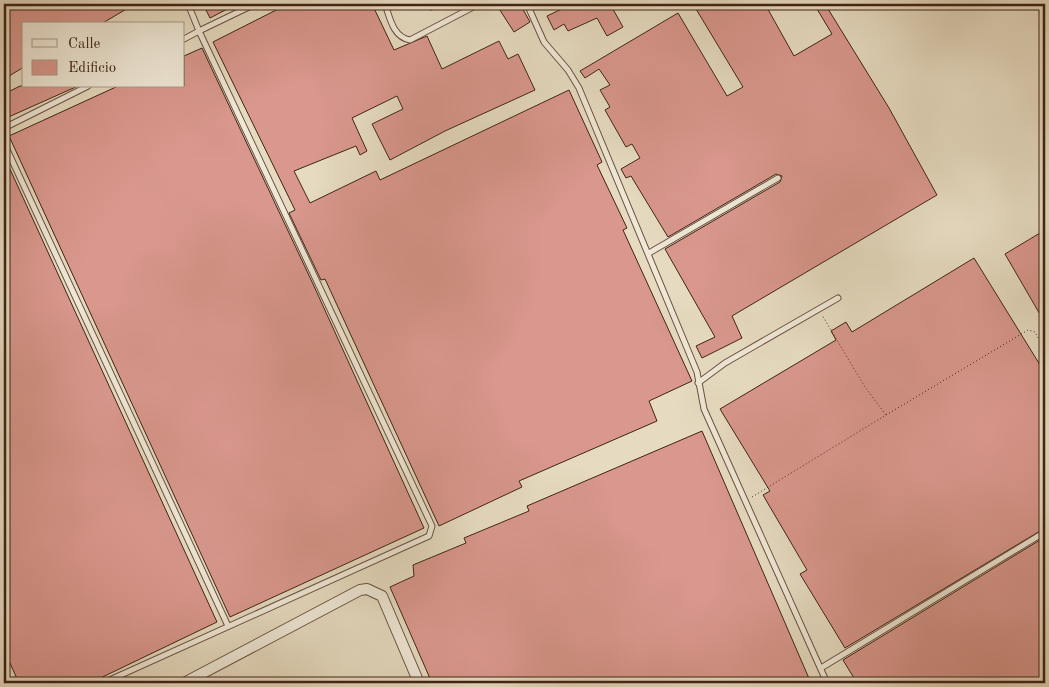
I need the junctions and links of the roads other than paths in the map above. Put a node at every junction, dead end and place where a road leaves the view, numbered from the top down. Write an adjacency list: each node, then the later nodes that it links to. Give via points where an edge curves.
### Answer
1 (188, 4): 8 (lane)
2 (255, 4): 8 (lane)
3 (385, 4): 6 (lane, via 396,32 410,40)
4 (426, 4): 5 (lane, via 431,7)
5 (441, 4)
6 (479, 4)
7 (527, 4): 14 (lane, via 544,42 579,88)
8 (199, 31): 9 (lane); 18 (lane, via 432,526 429,536)
9 (185, 38)
10 (84, 88): 11 (lane)
11 (4, 128)
12 (4, 143): 18 (lane)
13 (778, 178): 14 (lane)
14 (649, 252): 16 (lane, via 697,372)
15 (838, 298): 16 (lane)
16 (698, 383): 19 (lane, via 704,409)
17 (1045, 532): 19 (lane)
18 (228, 626): 20 (lane)
19 (821, 668): 23 (lane)
20 (103, 683)
21 (184, 683): 22 (street, via 367,589 382,596)
22 (419, 683)
23 (827, 683)

